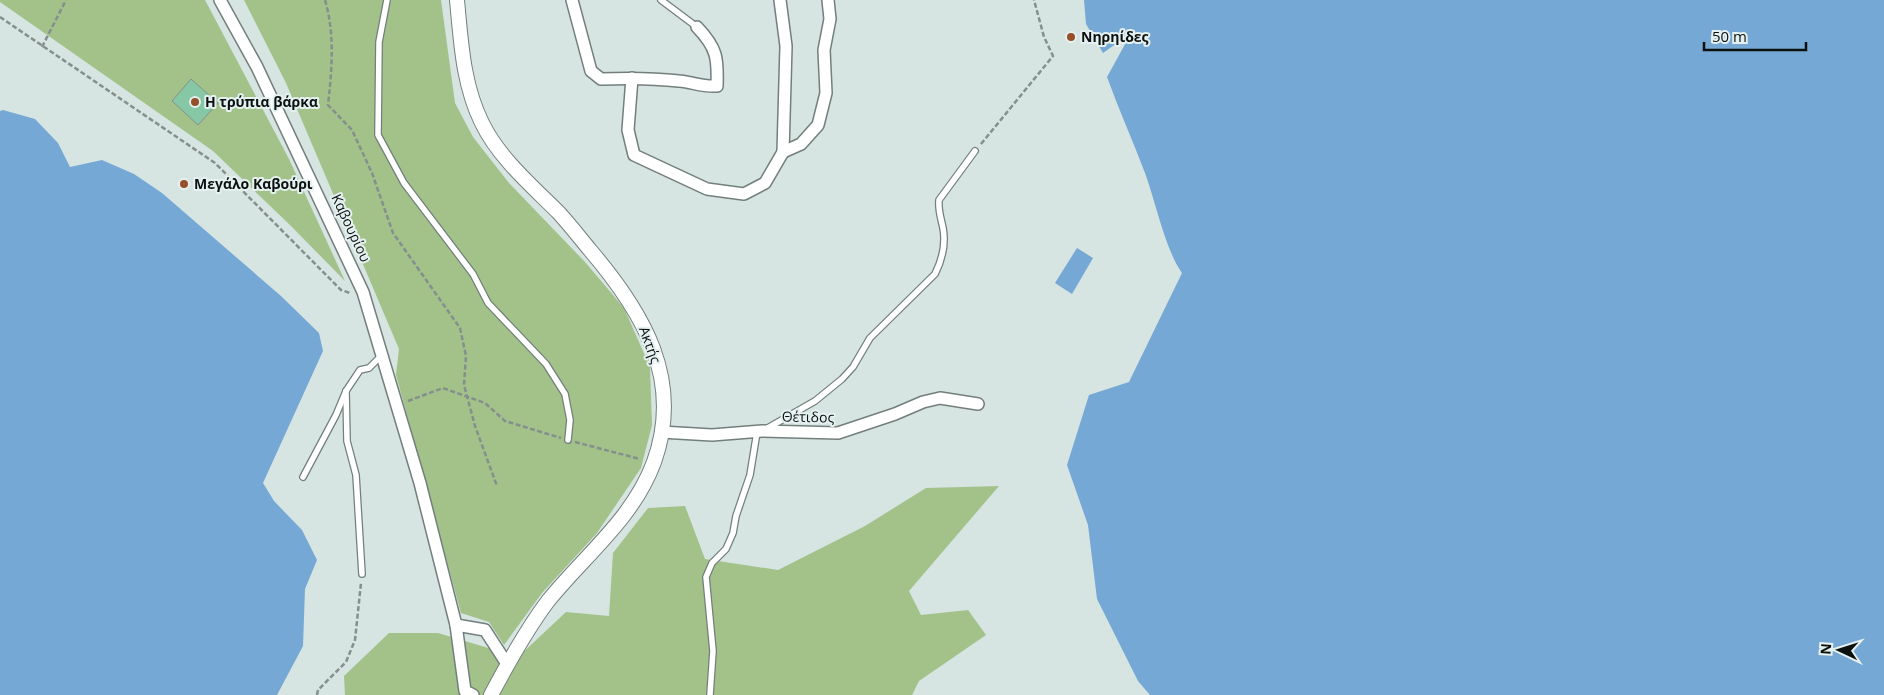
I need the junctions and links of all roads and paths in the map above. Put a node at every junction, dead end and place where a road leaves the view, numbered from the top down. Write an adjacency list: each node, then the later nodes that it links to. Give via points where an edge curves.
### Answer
1 (66, 0): 13 (path)
2 (220, 0): 17 (street, Καβουρίου, via 257,67)
3 (325, 0): 20 (path, via 332,44 328,105 352,130 372,173 393,233 460,328 466,356 464,385)
4 (387, 0): 25 (lane, via 379,42 376,87 378,135 404,183 473,274 488,303 546,364 565,394 570,420)
5 (457, 0): 23 (street, Ακτής, via 464,69 482,125 499,150 561,216 631,301 646,329 657,364 664,398)
6 (572, 0): 14 (street, via 592,71 601,79)
7 (661, 0): 12 (lane)
8 (780, 0): 16 (street, via 786,46)
9 (828, 0): 16 (street, via 830,19 824,50 826,93 818,125 801,144)
10 (1034, 0): 15 (path, via 1041,29 1053,56)
11 (0, 17): 13 (path)
12 (697, 27): 14 (street, via 711,42 718,63 716,86)
13 (42, 46): 17 (path, via 215,163 341,290)
14 (632, 78): 16 (street, via 628,130 634,155 707,189 744,194 765,183)
15 (975, 151): 24 (lane, via 939,200 944,244 942,261 935,274 870,338 842,379 815,401)
16 (783, 152)
17 (363, 292): 18 (street, Καβουρίου)
18 (383, 354): 19 (lane, via 369,368 360,370); 21 (street, Καβουρίου)
19 (346, 391): 27 (lane); 29 (lane, via 347,441 356,475)
20 (468, 397): 21 (path, via 443,388); 25 (path, via 485,403 505,421); 28 (path, via 474,426)
21 (397, 404): 30 (street, Καβουρίου)
22 (978, 404): 24 (street, Θέτιδος, via 940,398 838,433)
23 (661, 432): 24 (street, Θέτιδος, via 712,435); 26 (street, Ακτής)
24 (759, 432): 35 (lane, via 733,533 706,577 713,651)
25 (568, 440): 26 (path)
26 (654, 463): 31 (street, Ακτής, via 624,516 549,600)
27 (303, 477)
28 (497, 486)
29 (362, 574): 32 (path, via 352,647 346,662 318,690)
30 (456, 625): 31 (street, via 485,630); 33 (street, Καβουρίου, via 465,691)
31 (507, 664): 34 (street, Ακτής)
32 (317, 695)
33 (473, 695)
34 (491, 695)
35 (710, 695)

